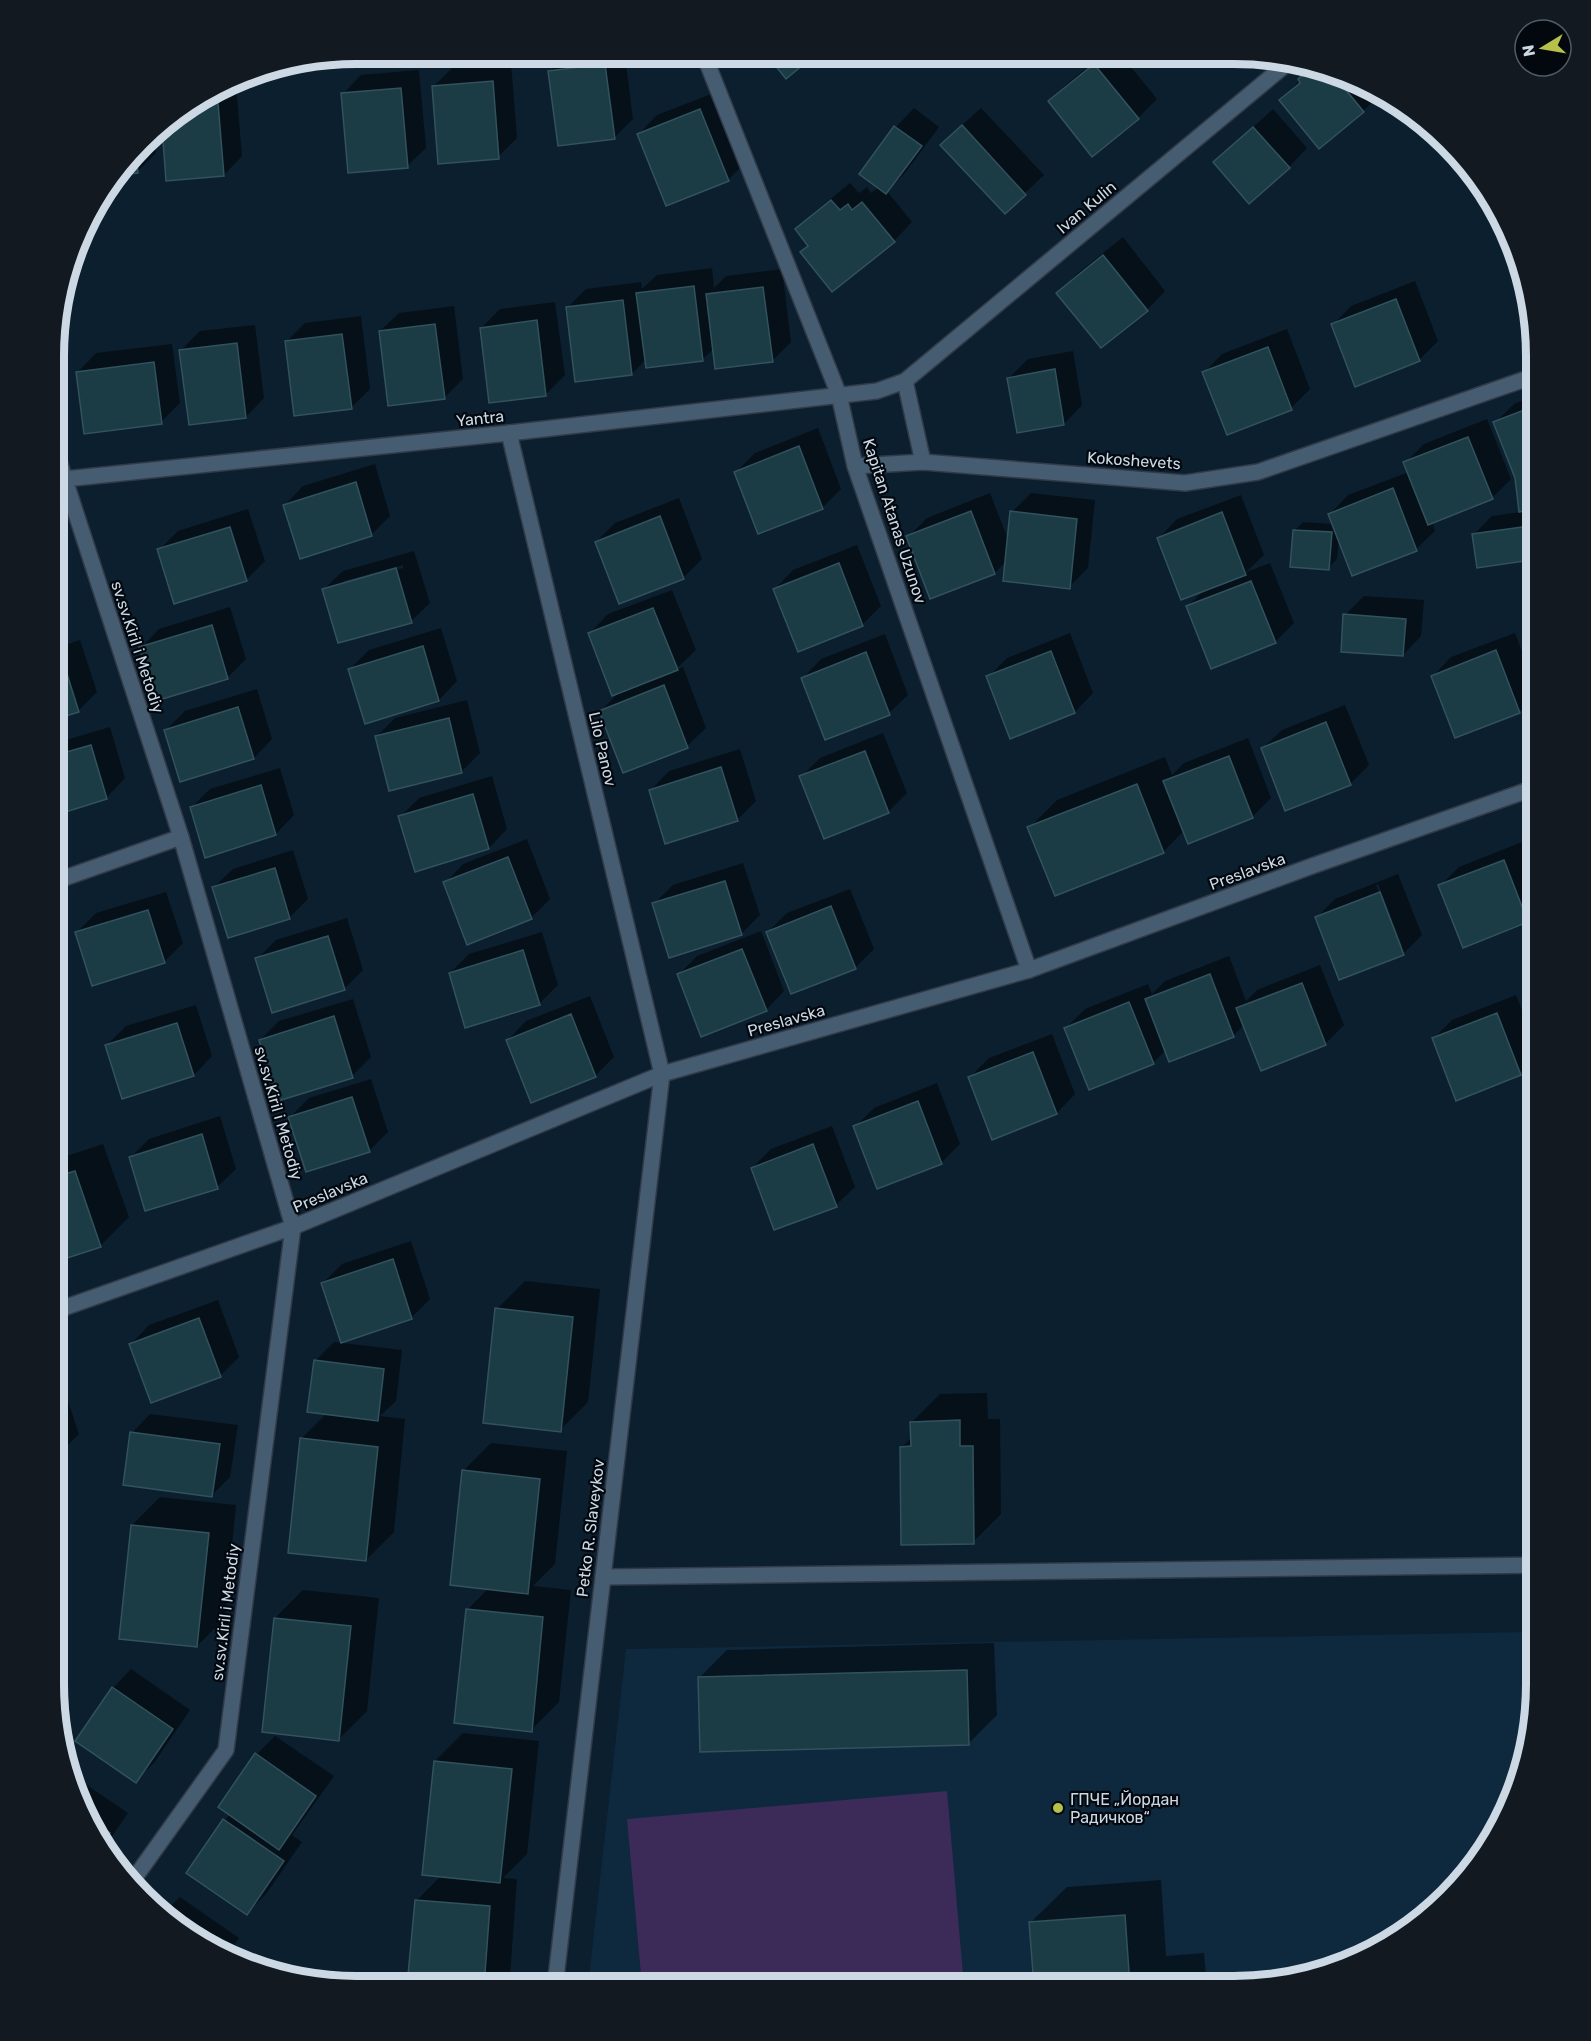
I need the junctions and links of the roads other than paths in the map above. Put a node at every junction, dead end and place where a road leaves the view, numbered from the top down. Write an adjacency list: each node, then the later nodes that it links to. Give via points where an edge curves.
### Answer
1 (708, 64): 5 (street, Kapitan Atanas Uzunov)
2 (1281, 68): 4 (street, Ivan Kulin)
3 (1526, 379): 7 (street, Kokoshevets, via 1258,472 1185,483)
4 (905, 381): 5 (street, Yantra, via 876,391); 7 (street)
5 (839, 395): 6 (street, Yantra); 8 (street, Kapitan Atanas Uzunov)
6 (509, 433): 9 (street, Yantra); 15 (street, Lilo Panov)
7 (923, 462): 8 (street, Kokoshevets)
8 (855, 466): 14 (street, Kapitan Atanas Uzunov)
9 (64, 480)
10 (64, 489): 12 (street, sv.sv.Kiril i Metodiy)
11 (1526, 791): 14 (street, Preslavska)
12 (181, 837): 13 (street); 16 (street, sv.sv.Kiril i Metodiy)
13 (64, 878)
14 (1029, 970): 15 (street, Preslavska)
15 (662, 1074): 16 (street, Preslavska); 19 (street, Petko R. Slaveykov)
16 (293, 1227): 17 (street, Preslavska); 20 (street, sv.sv.Kiril i Metodiy, via 226,1750)
17 (64, 1308)
18 (1526, 1565): 19 (street)
19 (603, 1576): 21 (street, Petko R. Slaveykov)
20 (136, 1876)
21 (556, 1976)

